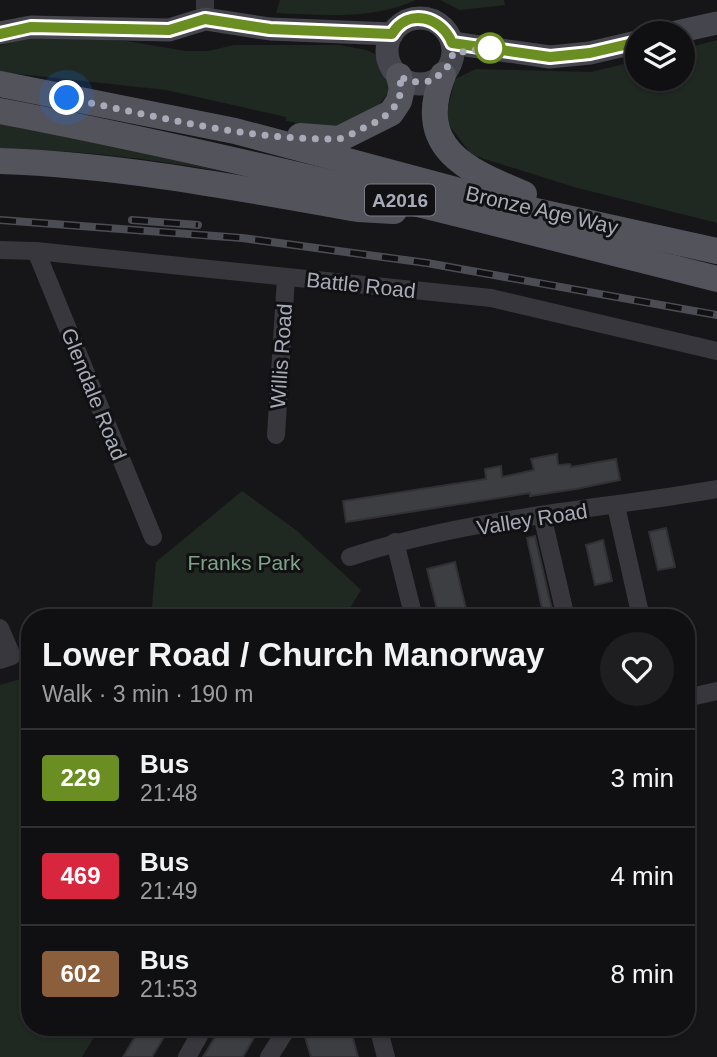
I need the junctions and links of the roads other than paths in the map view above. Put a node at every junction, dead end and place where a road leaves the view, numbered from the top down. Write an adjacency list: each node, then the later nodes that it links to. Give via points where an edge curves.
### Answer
1 (205, 10): 4 (main road, via 169,30 53,27); 5 (main road, via 270,29)
2 (717, 23): 3 (main road)
3 (695, 28)
4 (6, 32)
5 (392, 34): 6 (main road, via 403,22 430,19 448,32); 9 (main road, via 387,56)
6 (452, 43): 7 (main road, via 550,57); 8 (main road, via 450,64)
7 (625, 45)
8 (443, 75): 9 (main road, via 422,84); 15 (main road, via 433,98 433,116 438,137 452,156 478,175)
9 (399, 76): 12 (main road, via 402,88 391,113 340,139)
10 (0, 84): 12 (main road, Bronze Age Way / A2016)
11 (0, 111): 14 (main road, Bronze Age Way / A2016)
12 (235, 131): 15 (main road, Bronze Age Way / A2016)
13 (0, 161): 14 (main road, via 144,172 358,209)
14 (455, 213): 20 (main road, Bronze Age Way / A2016)
15 (596, 223): 18 (main road, Bronze Age Way / A2016)
16 (0, 250): 17 (street, Battle Road)
17 (36, 251): 19 (street, Battle Road); 26 (street, Glendale Road)
18 (717, 251)
19 (286, 278): 21 (street, Battle Road, via 491,298); 22 (street, Willis Road)
20 (717, 279)
21 (717, 351)
22 (276, 435)
23 (717, 489): 24 (street, Valley Road)
24 (616, 506): 25 (street, Valley Road); 31 (street)
25 (542, 515): 27 (street, Valley Road); 30 (street)
26 (153, 537)
27 (395, 542): 28 (street, Valley Road); 29 (street)
28 (350, 557)
29 (412, 609)
30 (564, 609)
31 (639, 609)
32 (0, 628): 33 (street)
33 (6, 658)
34 (717, 691): 35 (street)
35 (695, 696)
36 (199, 1036): 39 (street)
37 (282, 1036): 40 (street)
38 (380, 1036): 41 (street)
39 (187, 1057)
40 (269, 1057)
41 (386, 1057)

